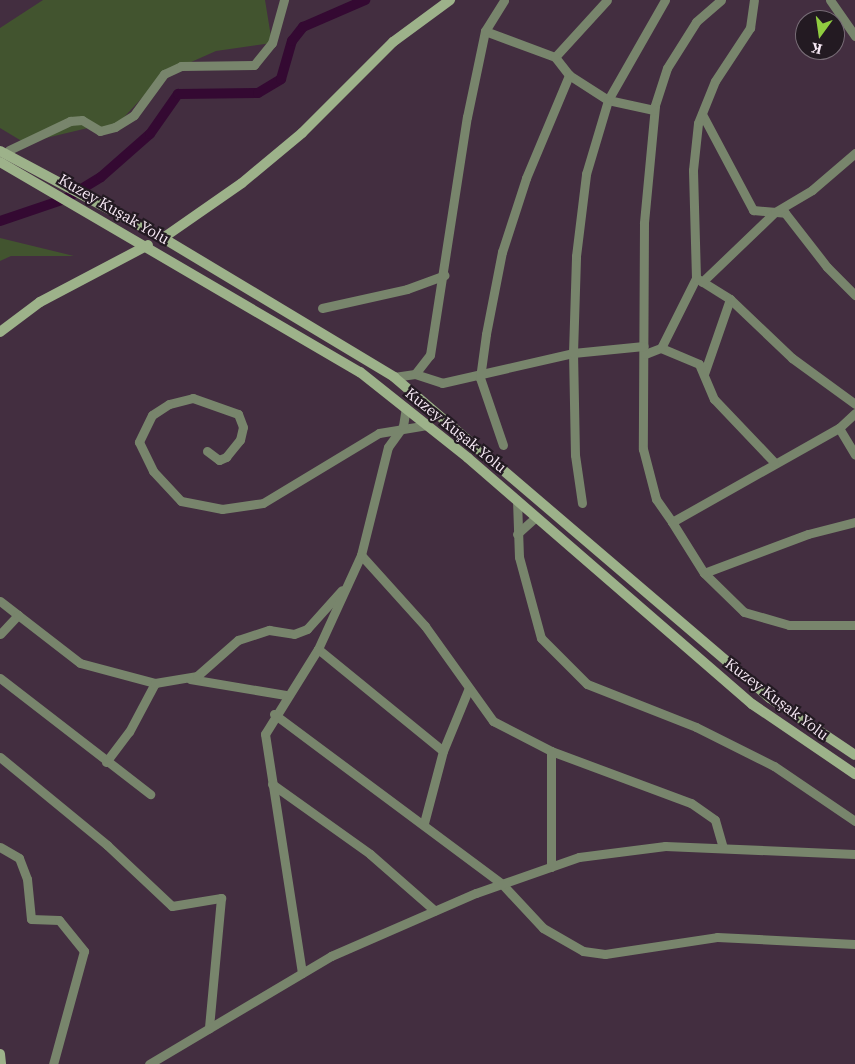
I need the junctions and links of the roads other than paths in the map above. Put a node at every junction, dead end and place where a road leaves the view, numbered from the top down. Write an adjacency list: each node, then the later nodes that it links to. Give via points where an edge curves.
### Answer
1 (284, 0): 18 (street, via 272,43 254,65 181,66 164,74 134,115 115,127 100,131 82,120 70,120)
2 (450, 0): 22 (main road, via 393,42 302,133 242,183)
3 (504, 0): 9 (street)
4 (664, 0): 13 (street)
5 (721, 0): 14 (street, via 696,22 667,68)
6 (754, 0): 15 (street, via 750,28 715,81)
7 (830, 0): 10 (street)
8 (603, 2): 11 (street)
9 (485, 31): 11 (street); 24 (street, via 466,118)
10 (855, 36)
11 (555, 57): 12 (street)
12 (569, 75): 13 (street); 36 (street, via 526,178 502,252)
13 (608, 100): 14 (street); 32 (street, via 586,174 576,256)
14 (654, 110): 31 (street, via 644,223)
15 (702, 114): 16 (street); 17 (street)
16 (708, 126): 17 (street); 21 (street, via 753,210)
17 (696, 137): 25 (street)
18 (5, 150): 22 (main road, Kuzey Kuşak Yolu)
19 (855, 153): 21 (street, via 812,190)
20 (0, 162): 23 (main road, Kuzey Kuşak Yolu)
21 (776, 212): 25 (street); 26 (street, via 785,213 827,267)
22 (163, 238): 35 (main road, Kuzey Kuşak Yolu)
23 (148, 245): 29 (main road, via 40,302); 38 (main road, Kuzey Kuşak Yolu, via 360,372)
24 (445, 275): 28 (street, via 407,289); 33 (street, via 430,355)
25 (699, 280): 27 (street); 30 (street)
26 (855, 295)
27 (730, 300): 34 (street); 37 (street, via 792,358)
28 (322, 308)
29 (0, 332)
30 (661, 348): 31 (street); 34 (street, via 699,364)
31 (644, 350): 32 (street); 50 (street, via 643,449 656,499)
32 (573, 353): 36 (street); 48 (street, via 575,455)
33 (415, 374): 35 (street); 36 (street, via 442,383)
34 (704, 374): 46 (street, via 714,400)
35 (394, 377): 69 (main road, Kuzey Kuşak Yolu, via 770,698)
36 (480, 378): 43 (street)
37 (855, 404)
38 (406, 408): 40 (main road, Kuzey Kuşak Yolu); 41 (street)
39 (855, 413): 42 (street)
40 (428, 425): 41 (street); 47 (main road, Kuzey Kuşak Yolu)
41 (403, 426): 44 (street, via 361,441 308,479 263,503 230,509 207,509 181,501 153,472 139,442 152,415 169,404 193,398 238,414 243,427 240,440 226,457 220,460); 53 (street, via 388,447)
42 (839, 428): 45 (street); 46 (street)
43 (502, 445)
44 (207, 451)
45 (855, 454)
46 (774, 462): 50 (street)
47 (517, 500): 49 (main road, Kuzey Kuşak Yolu); 52 (street)
48 (582, 503)
49 (536, 517): 52 (street); 72 (main road, Kuzey Kuşak Yolu, via 752,704)
50 (672, 522): 54 (street)
51 (855, 522): 54 (street, via 783,542)
52 (517, 534): 75 (street, via 541,638 587,684 696,727 774,766)
53 (362, 555): 55 (street); 64 (street, via 425,626)
54 (704, 573): 58 (street, via 744,612 789,625)
55 (349, 582): 60 (street); 62 (street, via 307,629 294,634 269,630 238,640)
56 (0, 601): 57 (street)
57 (18, 615): 59 (street); 63 (street, via 80,663)
58 (855, 625)
59 (0, 634)
60 (318, 649): 65 (street); 67 (street)
61 (0, 678): 71 (street)
62 (188, 679): 63 (street); 65 (street)
63 (155, 683): 71 (street, via 129,732)
64 (468, 690): 67 (street); 68 (street, via 493,721)
65 (286, 695): 66 (street)
66 (274, 714): 73 (street, via 265,734); 76 (street)
67 (443, 751): 76 (street)
68 (551, 751): 78 (street, via 691,803 715,820); 80 (street)
69 (855, 755)
70 (0, 757): 85 (street, via 108,845 172,906 221,898)
71 (106, 762): 74 (street)
72 (855, 774)
73 (272, 784): 82 (street, via 370,854); 84 (street)
74 (150, 794)
75 (855, 821)
76 (424, 823): 81 (street)
77 (0, 847): 88 (street, via 19,858 27,879 31,919 59,920 84,951)
78 (723, 848): 79 (street); 80 (street, via 665,846 579,857)
79 (855, 854)
80 (551, 867): 81 (street)
81 (502, 884): 82 (street); 83 (street, via 543,928 583,951 605,954 717,937)
82 (436, 911): 84 (street)
83 (855, 944)
84 (302, 973): 85 (street)
85 (209, 1028): 89 (street)
86 (0, 1054): 87 (main road)
87 (1, 1064)
88 (53, 1064)
89 (149, 1064)

